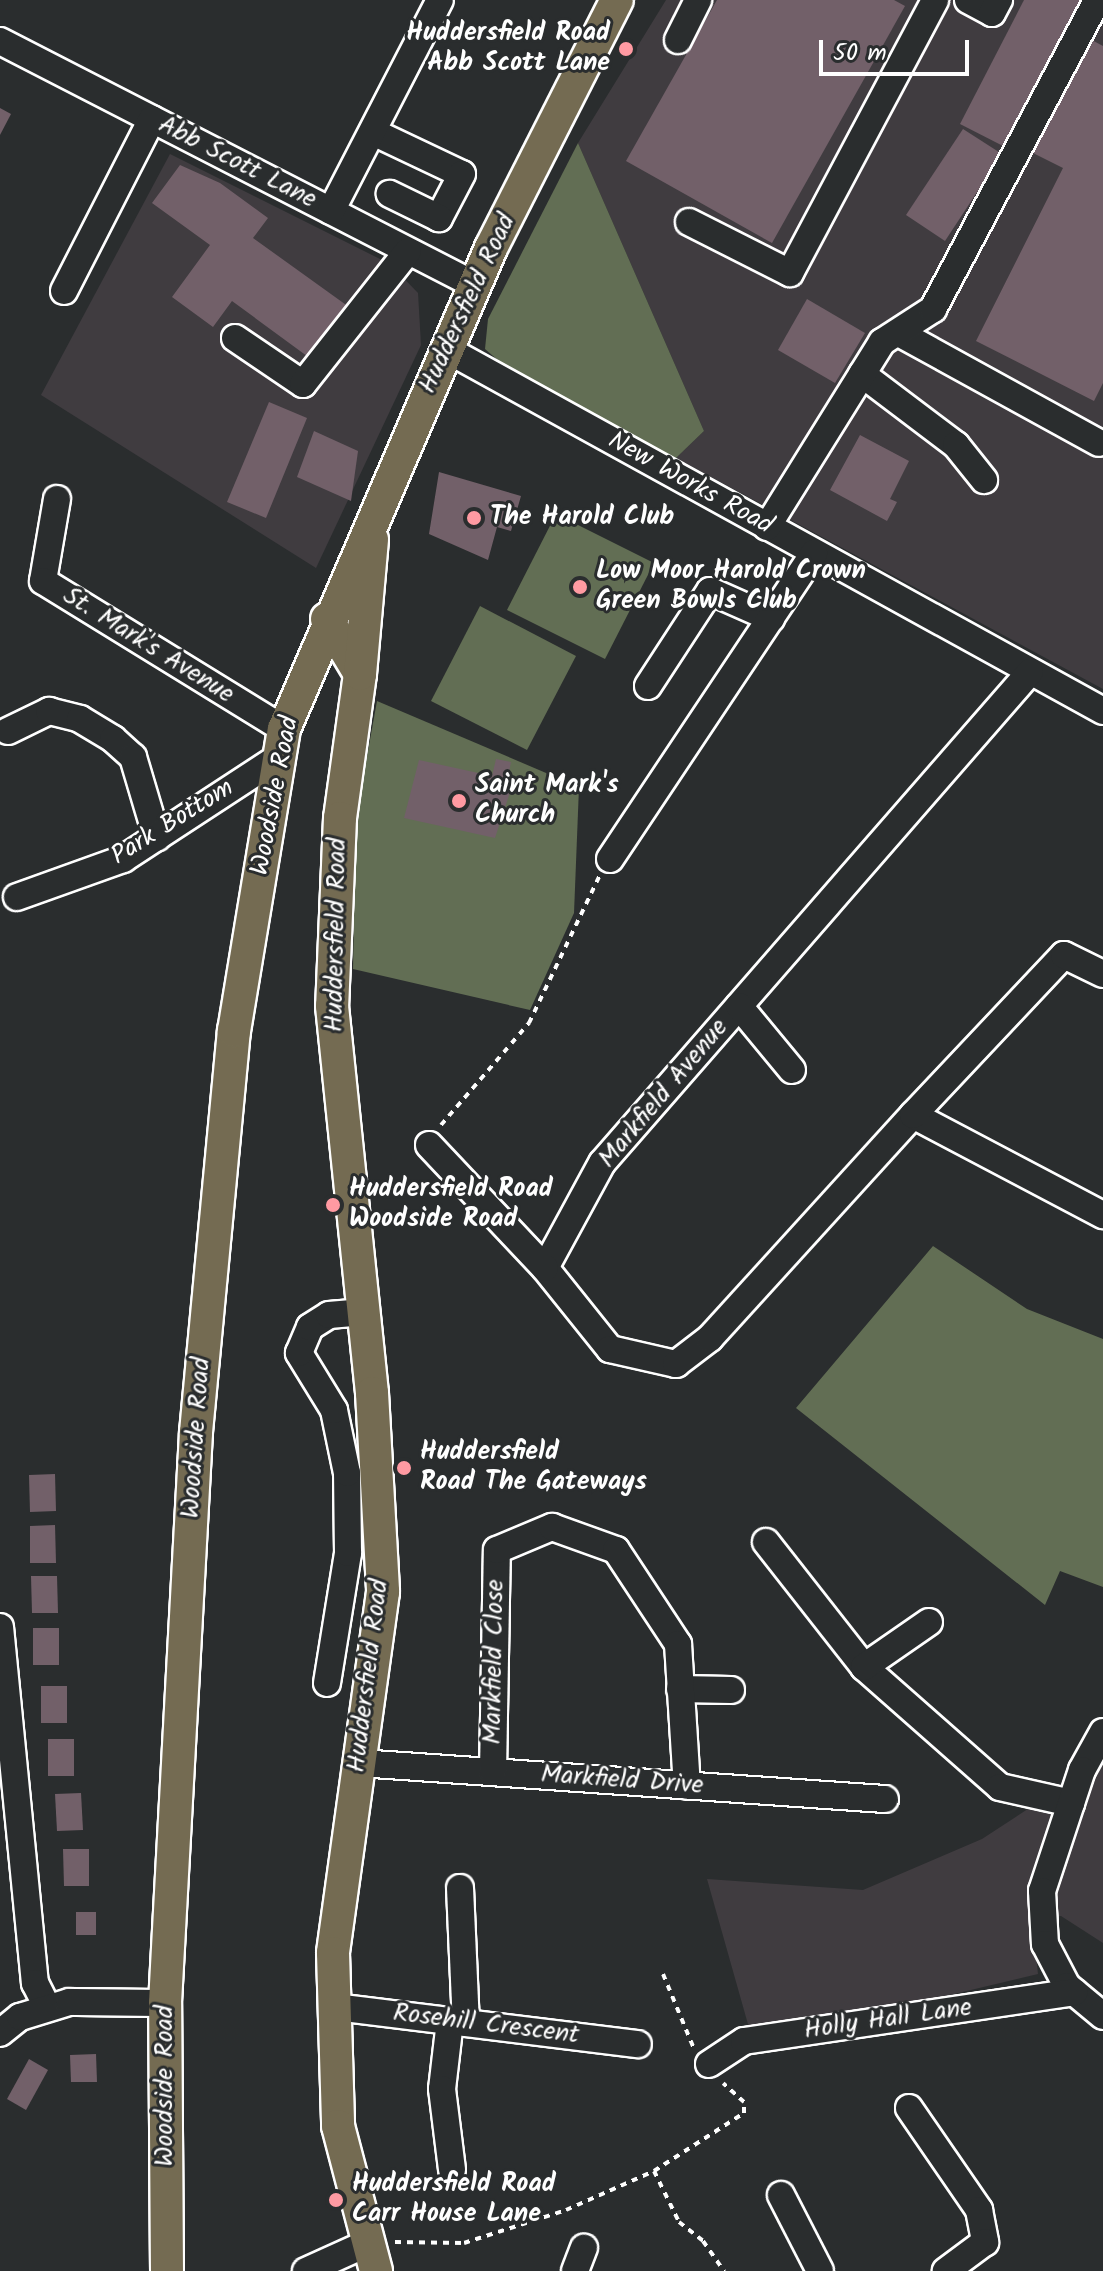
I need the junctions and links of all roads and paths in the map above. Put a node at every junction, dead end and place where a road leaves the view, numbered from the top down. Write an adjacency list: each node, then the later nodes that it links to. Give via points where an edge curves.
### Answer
1 (440, 0): 11 (street)
2 (617, 0): 16 (main road, Huddersfield Road)
3 (698, 0): 8 (street)
4 (935, 0): 14 (street, via 790,273)
5 (968, 0): 6 (street, via 992,13)
6 (999, 0)
7 (1097, 0): 18 (street, via 933,309)
8 (678, 40)
9 (0, 41): 10 (street, Abb Scott Lane)
10 (152, 119): 13 (street, Abb Scott Lane); 17 (street)
11 (373, 132): 12 (street, via 462,174 439,218); 13 (street)
12 (390, 194)
13 (331, 211): 15 (street, Abb Scott Lane)
14 (689, 222)
15 (408, 251): 16 (street, Abb Scott Lane); 19 (street, via 303,384)
16 (475, 285): 20 (main road, Huddersfield Road)
17 (64, 291)
18 (899, 333): 21 (street, via 882,342); 22 (street)
19 (235, 338)
20 (446, 349): 25 (main road, Huddersfield Road); 26 (street, New Works Road)
21 (862, 374): 23 (street, via 956,445); 26 (street)
22 (1099, 443)
23 (984, 480)
24 (57, 499): 35 (street, St. Mark's Avenue, via 43,581)
25 (376, 509): 29 (main road, Huddersfield Road); 31 (main road, Huddersfield Road)
26 (767, 527): 27 (street, New Works Road)
27 (814, 553): 28 (street); 30 (street, New Works Road)
28 (771, 618): 32 (street, via 710,591); 37 (street)
29 (327, 619): 31 (main road); 35 (main road, Woodside Road)
30 (1030, 672): 33 (street, New Works Road); 40 (street, Markfield Avenue)
31 (360, 674): 46 (main road, Huddersfield Road, via 340,818 332,1006)
32 (648, 686)
33 (1103, 711)
34 (8, 731): 36 (street, via 49,711 80,719 113,739 133,757)
35 (282, 743): 36 (street, Park Bottom); 64 (main road, Woodside Road, via 234,1031 197,1417)
36 (157, 838): 38 (street, Park Bottom, via 123,859)
37 (610, 859): 43 (path, via 529,1023 450,1110)
38 (17, 897)
39 (1103, 974): 42 (street, via 1064,955)
40 (739, 1006): 41 (street); 45 (street, Markfield Avenue, via 602,1163)
41 (792, 1070)
42 (913, 1115): 44 (street); 45 (street, via 710,1338 676,1364 610,1349)
43 (429, 1145): 45 (street)
44 (1103, 1215)
45 (545, 1268)
46 (364, 1312): 51 (street, via 329,1315 310,1327 299,1353 334,1410 347,1473 348,1553); 56 (main road, Huddersfield Road, via 383,1592)
47 (766, 1542): 50 (street)
48 (929, 1622): 50 (street)
49 (0, 1627): 54 (street)
50 (864, 1667): 60 (street, via 1000,1787)
51 (327, 1683)
52 (680, 1689): 53 (street); 57 (street, Markfield Close, via 678,1644 616,1550 552,1527 497,1550); 58 (street, Markfield Close)
53 (731, 1690)
54 (2, 1702): 65 (street, via 35,1983)
55 (1103, 1732): 60 (street)
56 (359, 1763): 57 (street, Markfield Drive); 66 (main road, Huddersfield Road, via 333,1953)
57 (493, 1772): 58 (street, Markfield Drive)
58 (687, 1786): 59 (street, Markfield Drive)
59 (885, 1799)
60 (1071, 1803): 63 (street, via 1042,1891 1045,1944)
61 (460, 1888): 68 (street)
62 (663, 1974): 71 (path, via 687,2041)
63 (1074, 1992): 67 (street); 71 (street, Holly Hall Lane, via 744,2041)
64 (165, 2003): 65 (street, via 92,2000); 77 (main road, Woodside Road)
65 (47, 2007): 69 (street)
66 (335, 2007): 68 (street, Rosehill Crescent); 76 (main road, Huddersfield Road, via 338,2126)
67 (1103, 2016)
68 (458, 2022): 70 (street, Rosehill Crescent); 73 (street, via 442,2089)
69 (0, 2033)
70 (638, 2044)
71 (709, 2064): 74 (path, via 744,2102 744,2113)
72 (909, 2108): 81 (street, via 979,2210 985,2242)
73 (452, 2169)
74 (654, 2171): 76 (path, via 566,2210 464,2243 421,2239); 79 (path, via 679,2222 703,2241)
75 (781, 2195): 80 (street)
76 (372, 2255): 78 (street)
77 (167, 2271)
78 (306, 2271)
79 (724, 2271)
80 (820, 2271)
81 (946, 2271)

